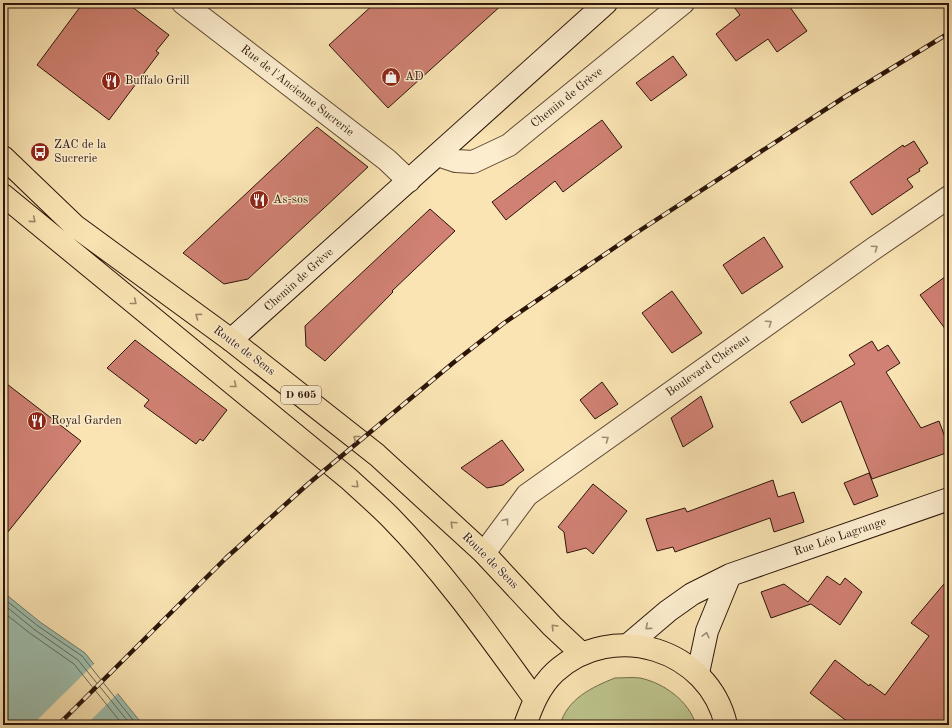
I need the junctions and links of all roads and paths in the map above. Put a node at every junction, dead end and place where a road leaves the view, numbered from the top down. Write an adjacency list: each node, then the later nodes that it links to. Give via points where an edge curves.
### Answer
1 (183, 3): 6 (street, Rue de l'Ancienne Sucrerie, via 387,160)
2 (606, 3): 4 (street, Chemin de Grève)
3 (683, 3): 4 (street, Chemin de Grève, via 508,145 473,162)
4 (438, 155): 6 (street, Chemin de Grève)
5 (3, 157): 9 (main road, Route de Sens / D 605, one-way to 5, via 75,226)
6 (409, 182): 9 (street, Chemin de Grève)
7 (3, 195): 16 (main road, D 605, one-way to 16, via 349,479 390,516 443,577 511,664)
8 (949, 197): 11 (street, Boulevard Chéreau, one-way to 8, via 528,495 873,248)
9 (231, 340): 11 (main road, Route de Sens / D 605, one-way to 9, via 377,454)
10 (949, 499): 12 (street, Rue Léo Lagrange)
11 (484, 553): 14 (main road, Route de Sens / D 605, one-way to 11, via 552,626)
12 (730, 575): 13 (street, Rue Léo Lagrange, one-way to 13, via 692,594); 15 (street, one-way to 12, via 707,631)
13 (628, 645): 14 (main road, via 605,647); 15 (main road, via 654,648 677,658)
14 (582, 654): 16 (main road, via 555,672)
15 (698, 673): 18 (main road, via 713,692 724,714)
16 (534, 698): 17 (main road)
17 (525, 725)
18 (726, 725)

